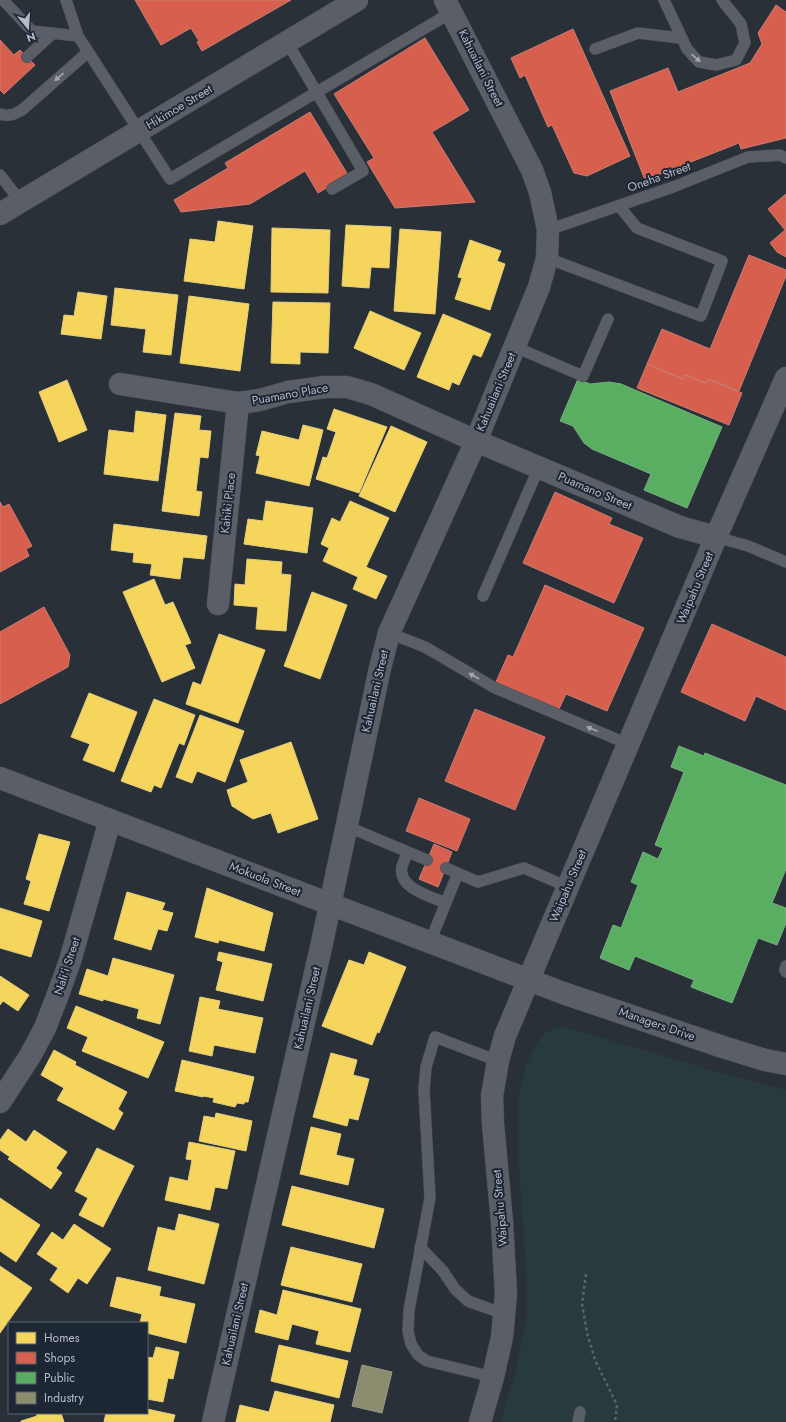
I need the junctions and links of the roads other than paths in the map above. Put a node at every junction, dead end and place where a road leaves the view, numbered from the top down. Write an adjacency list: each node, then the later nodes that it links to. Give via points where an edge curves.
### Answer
1 (3, 0): 7 (lane, via 32,31)
2 (66, 0): 8 (lane)
3 (357, 0): 10 (street, Hikimoe Street)
4 (664, 0): 9 (lane)
5 (722, 0): 9 (lane, one-way to 5, via 699,62 716,65 736,60 745,43 741,24)
6 (449, 6): 14 (lane); 23 (street, Kahuailani Street, via 532,170 540,192)
7 (53, 33): 8 (lane); 13 (lane)
8 (78, 36): 12 (lane)
9 (680, 38): 11 (lane, via 638,33)
10 (287, 42): 14 (lane); 16 (street, Hikimoe Street)
11 (595, 49)
12 (88, 52): 15 (lane, one-way to 15, via 22,110 13,115); 16 (lane)
13 (27, 57)
14 (317, 92): 16 (lane, via 170,179); 19 (lane, via 363,171)
15 (0, 114)
16 (139, 131): 20 (street, Hikimoe Street)
17 (783, 156): 21 (lane, Oneha Street, via 748,157)
18 (0, 175): 20 (lane)
19 (332, 189)
20 (21, 202): 22 (street, Hikimoe Street)
21 (619, 206): 23 (lane, Oneha Street); 24 (lane, via 637,228 722,261 701,316)
22 (0, 214)
23 (548, 230): 24 (street, Kahuailani Street)
24 (547, 258): 26 (street, Kahuailani Street, via 539,287)
25 (608, 319): 26 (lane, via 584,376)
26 (514, 347): 30 (street, Kahuailani Street)
27 (786, 378): 32 (street, Waipahu Street)
28 (120, 384): 29 (street, Puamano Place)
29 (238, 403): 30 (street, Puamano Place, via 325,386 347,387 371,394); 35 (street, Kahiki Place)
30 (476, 441): 31 (street, Puamano Street); 36 (street, Kahuailani Street)
31 (539, 467): 32 (street, Puamano Street, via 680,527); 34 (lane)
32 (716, 537): 33 (lane, via 748,546); 37 (street, Waipahu Street)
33 (786, 562)
34 (483, 596)
35 (218, 604)
36 (389, 633): 37 (lane, one-way to 36, via 495,688 425,647); 40 (street, Kahuailani Street)
37 (628, 744): 45 (street, Waipahu Street)
38 (0, 778): 39 (street, Mokuola Street)
39 (110, 820): 47 (street, Mokuola Street); 54 (street, Nali'i Street, via 70,961 45,1028)
40 (346, 826): 41 (lane); 47 (street, Kahuailani Street)
41 (408, 852): 42 (lane); 46 (lane, via 401,868 406,883)
42 (427, 860)
43 (446, 868): 44 (lane)
44 (458, 874): 45 (lane, via 478,882 524,868); 46 (lane)
45 (568, 887): 51 (street, Waipahu Street)
46 (446, 903): 48 (lane)
47 (330, 904): 48 (street, Mokuola Street); 58 (street, Kahuailani Street)
48 (430, 942): 51 (street, Mokuola Street)
49 (786, 966): 50 (lane)
50 (786, 972)
51 (529, 980): 52 (street, Waipahu Street, via 505,1036); 53 (street, Managers Drive, via 723,1047)
52 (498, 1061): 55 (lane, via 435,1037 426,1067 424,1090 430,1198); 56 (street, Waipahu Street, via 492,1096 506,1294)
53 (786, 1064)
54 (0, 1102)
55 (420, 1247): 56 (lane, via 468,1302); 57 (lane, via 409,1310 408,1331 411,1344 418,1355 427,1361)
56 (504, 1314): 57 (street, Waipahu Street)
57 (493, 1377): 59 (street, Waipahu Street)
58 (213, 1422)
59 (480, 1422)

